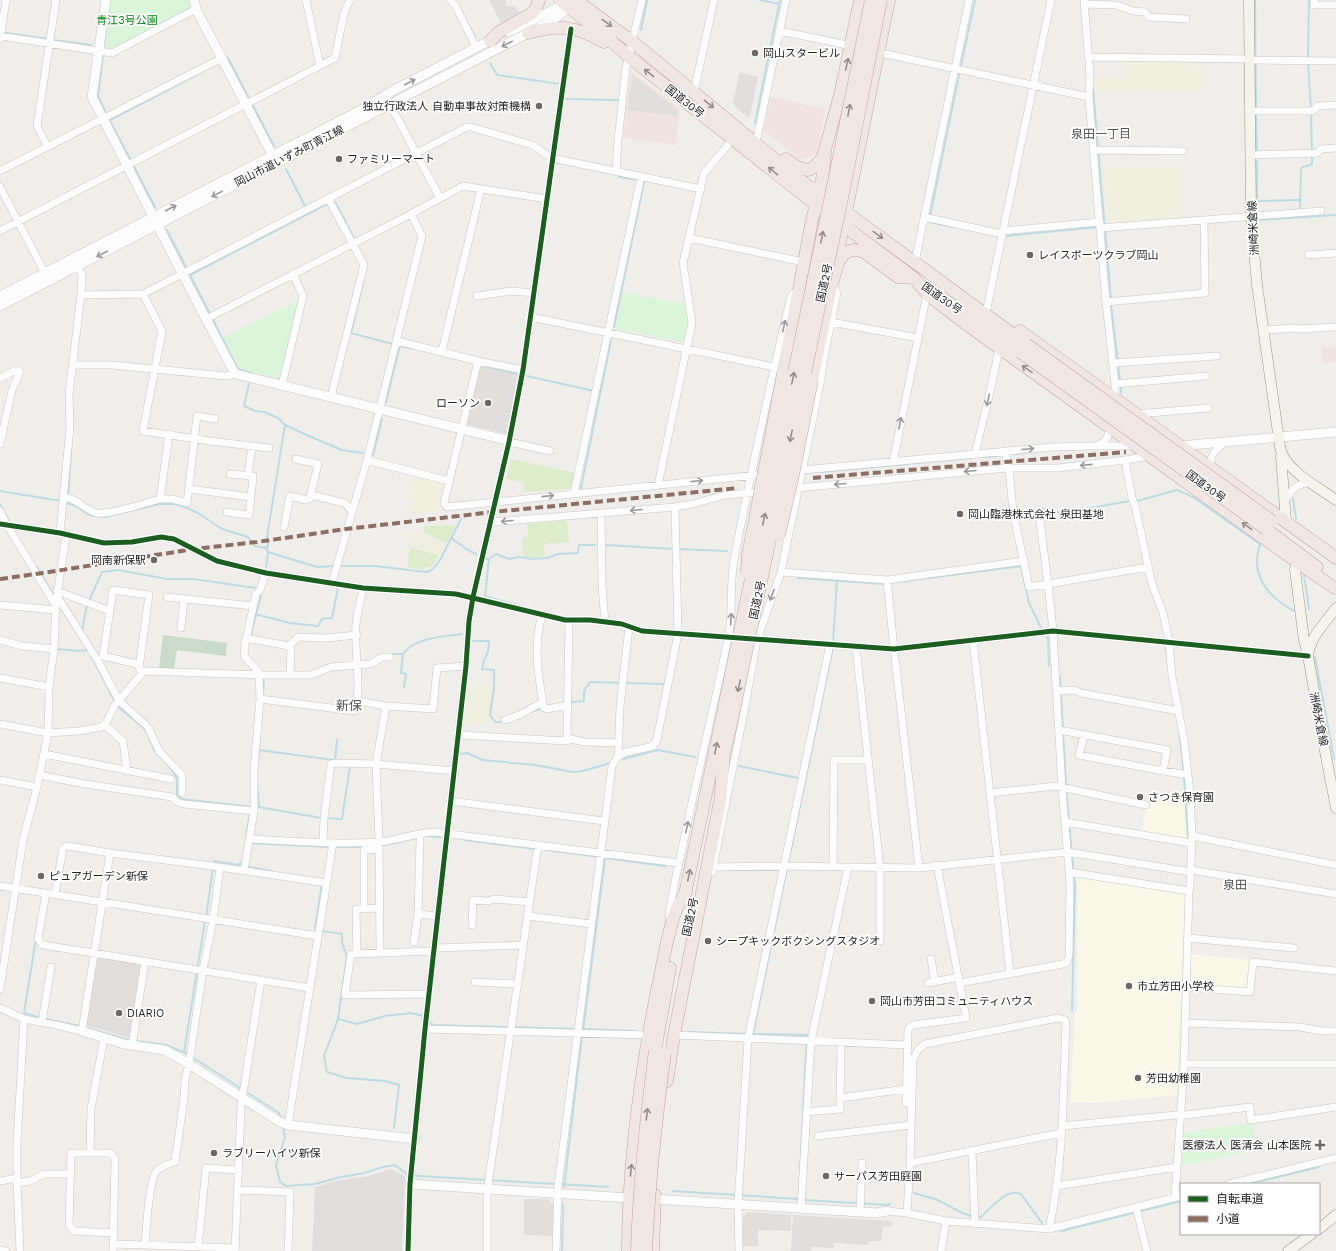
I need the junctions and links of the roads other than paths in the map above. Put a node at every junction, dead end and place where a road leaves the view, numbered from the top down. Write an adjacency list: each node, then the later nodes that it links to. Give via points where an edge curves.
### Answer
1 (6, 0): 27 (street)
2 (56, 0): 28 (street)
3 (106, 0): 33 (street)
4 (306, 0): 40 (street)
5 (350, 0): 40 (street, via 344,13 335,58)
6 (450, 0): 32 (street)
7 (539, 0): 29 (highway, via 531,14 499,32)
8 (642, 0): 30 (street)
9 (714, 0): 43 (street)
10 (786, 0): 25 (street)
11 (860, 0): 31 (highway)
12 (871, 0): 216 (highway, 国道2号, one-way to 12, bridge)
13 (881, 0): 216 (highway, 国道2号, one-way to 216, bridge, via 845,184)
14 (889, 0): 34 (highway)
15 (969, 0): 41 (street)
16 (1051, 0): 42 (street)
17 (1248, 0): 38 (main road, 洲崎米倉線)
18 (1314, 0): 22 (street, via 1314,5)
19 (568, 2): 26 (street, 岡山市道いずみ町青江線); 29 (street, 岡山市道いずみ町青江線); 30 (highway, 国道30号, one-way to 30); 35 (highway, 国道30号)
20 (1086, 3): 23 (street, via 1116,5 1145,12 1149,17); 36 (street)
21 (195, 4): 33 (street, via 112,52); 37 (street)
22 (1336, 5)
23 (1186, 19)
24 (571, 29): 26 (highway, via 552,27); 35 (highway, via 593,36); 60 (street)
25 (780, 31): 31 (street); 52 (street)
26 (528, 34): 47 (street, 岡山市道いずみ町青江線, one-way to 47)
27 (0, 37): 28 (street)
28 (50, 41): 33 (street); 54 (street, via 37,126)
29 (490, 41): 32 (street, 岡山市道いずみ町青江線)
30 (633, 42): 35 (street); 43 (highway, 国道30号)
31 (851, 46): 34 (street); 53 (highway, one-way to 31)
32 (476, 47): 44 (street, 岡山市道いずみ町青江線, one-way to 32)
33 (98, 50): 50 (street, via 92,98)
34 (879, 52): 41 (street); 74 (highway)
35 (626, 55): 51 (highway, 国道30号, one-way to 35); 63 (street)
36 (1090, 57): 38 (street); 45 (street)
37 (223, 60): 46 (street); 50 (street)
38 (1252, 60): 39 (street); 49 (main road, 洲崎米倉線)
39 (1336, 61)
40 (320, 66): 46 (street)
41 (955, 68): 42 (street); 77 (street)
42 (1034, 85): 45 (street); 84 (street)
43 (694, 92): 52 (highway, 国道30号, one-way to 52)
44 (385, 95): 47 (street); 61 (street, 岡山市道いずみ町青江線)
45 (1089, 97): 56 (street)
46 (249, 103): 61 (street); 62 (street)
47 (390, 104): 58 (street); 61 (street, 岡山市道いずみ町青江線)
48 (1336, 105): 49 (street, via 1318,106 1311,111)
49 (1250, 111): 59 (main road, 洲崎米倉線)
50 (106, 117): 54 (street); 62 (street)
51 (732, 139): 68 (street, via 704,173); 72 (highway, 国道30号, one-way to 51)
52 (756, 143): 53 (highway, via 765,145 797,167 808,170 819,163); 72 (highway, 国道30号)
53 (827, 143): 72 (highway)
54 (48, 147): 64 (street)
55 (1336, 148): 59 (street, via 1322,149 1317,153)
56 (1096, 150): 57 (street); 82 (street)
57 (1183, 152)
58 (416, 154): 60 (street, via 467,127 472,127 532,144); 69 (street); 70 (street)
59 (1250, 155): 76 (main road, 洲崎米倉線)
60 (552, 158): 63 (street); 71 (street)
61 (274, 159): 79 (street, 岡山市道いずみ町青江線)
62 (130, 164): 78 (street); 79 (street)
63 (616, 171): 65 (street)
64 (0, 172)
65 (641, 180): 68 (street); 111 (street)
66 (0, 187): 78 (street)
67 (481, 189): 70 (street, via 463,186); 71 (street); 117 (street)
68 (701, 189): 85 (street)
69 (328, 198): 86 (street); 92 (street)
70 (440, 198): 75 (street)
71 (547, 199): 97 (street)
72 (817, 200): 74 (highway, 国道30号); 81 (highway, 国道30号); 89 (highway)
73 (1321, 211): 76 (street)
74 (846, 212): 81 (highway); 90 (highway, 国道30号, one-way to 90)
75 (411, 214): 86 (street); 113 (street, via 422,236)
76 (1251, 216): 80 (street); 110 (main road, 洲崎米倉線)
77 (928, 218): 84 (street); 90 (street)
78 (19, 221): 83 (street); 94 (street)
79 (155, 221): 91 (street, 岡山市道いずみ町青江線, one-way to 91); 92 (street); 94 (street, 岡山市道いずみ町青江線)
80 (1204, 222): 82 (street); 103 (street, via 1205,293)
81 (844, 226): 95 (highway, 国道30号); 96 (highway)
82 (1101, 226): 84 (street); 103 (street)
83 (0, 231)
84 (1002, 232): 105 (street)
85 (689, 238): 89 (street); 115 (street, via 683,263 692,323)
86 (354, 243): 93 (street); 130 (street, via 364,265)
87 (1336, 253): 88 (street)
88 (1308, 255)
89 (804, 262): 124 (highway, one-way to 89)
90 (915, 262): 105 (highway); 114 (highway, 国道30号)
91 (78, 266): 94 (street, 岡山市道いずみ町青江線); 100 (street, via 82,275)
92 (186, 273): 98 (street); 106 (street)
93 (293, 274): 106 (street); 129 (street, via 303,296)
94 (47, 277): 101 (street, 岡山市道いずみ町青江線); 104 (street, 岡山市道いずみ町青江線)
95 (914, 278): 96 (highway, via 898,276 864,252 852,250 842,256); 99 (highway); 114 (highway, 国道30号)
96 (832, 284): 108 (street, via 837,293); 216 (highway, bridge, via 792,480 769,577)
97 (534, 293): 102 (street, via 511,291); 107 (street)
98 (143, 294): 100 (street); 122 (street, via 162,331)
99 (927, 294): 112 (street); 116 (highway)
100 (81, 295): 121 (street)
101 (0, 296)
102 (476, 296)
103 (1109, 302): 120 (street)
104 (0, 306)
105 (986, 308): 131 (highway)
106 (209, 317): 125 (street)
107 (531, 317): 111 (street); 123 (street)
108 (831, 322): 112 (street); 155 (street)
109 (1336, 327): 110 (street)
110 (1264, 330): 140 (main road, 洲崎米倉線)
111 (608, 332): 115 (street); 172 (street)
112 (918, 338): 159 (street, one-way to 112)
113 (396, 343): 117 (street); 133 (street)
114 (1023, 348): 190 (highway, 国道30号, bridge)
115 (686, 349): 124 (street); 169 (street)
116 (999, 349): 136 (highway, one-way to 116); 152 (street, one-way to 152)
117 (442, 351): 119 (street)
118 (1217, 356): 120 (street)
119 (478, 363): 123 (street); 137 (street)
120 (1116, 363): 128 (street)
121 (72, 365): 122 (street, via 112,365); 176 (street)
122 (155, 370): 125 (street, via 228,376); 139 (street, via 142,430)
123 (523, 370): 142 (street)
124 (779, 370): 165 (street); 216 (highway, bridge, via 748,555)
125 (236, 374): 129 (street)
126 (1206, 376): 128 (street)
127 (0, 378): 144 (street, via 16,370 20,372 12,390)
128 (1118, 384): 131 (street)
129 (282, 385): 130 (street)
130 (331, 397): 133 (street)
131 (1115, 399): 134 (highway)
132 (1208, 408): 134 (street)
133 (380, 409): 137 (street); 157 (street)
134 (1136, 414): 148 (highway)
135 (215, 419): 141 (street, via 197,416)
136 (1109, 427): 146 (street, via 1104,442); 147 (highway)
137 (462, 430): 142 (street); 167 (street)
138 (1336, 432): 140 (street)
139 (168, 434): 141 (street); 177 (street)
140 (1279, 438): 143 (street); 153 (main road, 洲崎米倉線)
141 (195, 439): 145 (street); 171 (street)
142 (510, 442): 150 (street); 180 (street)
143 (1226, 442): 148 (street); 162 (street, via 1211,456)
144 (0, 444)
145 (252, 446): 149 (street); 166 (street)
146 (1089, 446): 147 (street); 151 (street, one-way to 146)
147 (1136, 446): 148 (street); 154 (highway)
148 (1179, 446): 154 (street); 162 (highway)
149 (269, 448)
150 (550, 451)
151 (1006, 451): 152 (street); 161 (street)
152 (975, 454): 159 (street)
153 (1281, 454): 168 (main road, via 1288,464); 179 (main road, 洲崎米倉線)
154 (1149, 456): 158 (street); 195 (highway, one-way to 154)
155 (805, 457): 160 (street); 163 (street)
156 (296, 459): 174 (street, via 318,464)
157 (367, 460): 167 (street); 183 (street)
158 (1125, 460): 161 (street, one-way to 161, via 1058,468); 196 (street)
159 (893, 462): 160 (street)
160 (815, 468): 163 (street)
161 (1008, 468): 170 (street, one-way to 170); 194 (street)
162 (1212, 468): 188 (highway)
163 (803, 469): 165 (street); 170 (street)
164 (230, 474): 166 (street)
165 (751, 475): 169 (street, one-way to 165); 173 (street)
166 (248, 476): 175 (street, via 253,476)
167 (449, 481): 180 (street, via 444,503 447,507)
168 (1311, 482): 178 (main road); 179 (street, via 1294,487)
169 (658, 485): 172 (street)
170 (798, 488): 173 (street); 198 (street)
171 (189, 489): 175 (street); 177 (street, via 187,503)
172 (574, 493): 180 (street, one-way to 172)
173 (748, 493): 181 (street, via 725,495); 223 (street, one-way to 173, via 734,563)
174 (311, 495): 183 (street, via 345,503); 191 (street, via 306,500 290,496)
175 (251, 497): 184 (street, via 249,516)
176 (66, 499): 177 (street, via 98,513); 192 (street)
177 (160, 499)
178 (1336, 500)
179 (1284, 501): 188 (main road, 洲崎米倉線)
180 (496, 502): 187 (street)
181 (675, 507): 185 (street, one-way to 185); 221 (street)
182 (0, 511): 189 (street)
183 (352, 511): 202 (street)
184 (227, 512)
185 (601, 513): 187 (street, one-way to 187); 217 (street)
186 (1039, 514): 203 (street)
187 (492, 522): 207 (street)
188 (1286, 522): 193 (highway)
189 (7, 525): 192 (street); 209 (street)
190 (1269, 525): 197 (highway, 国道30号); 200 (highway, 国道30号)
191 (284, 527)
192 (63, 534): 199 (street, via 104,542 132,542 160,537 174,539 217,561); 209 (street)
193 (1336, 558)
194 (1021, 561): 201 (street); 203 (street, via 1029,587)
195 (1296, 562): 205 (highway); 234 (main road, 洲崎米倉線, via 1304,640)
196 (1146, 567): 203 (street); 228 (street, via 1163,613)
197 (1336, 567)
198 (781, 572): 201 (street); 226 (street, one-way to 226)
199 (266, 573): 202 (street); 211 (street)
200 (1336, 580)
201 (888, 582): 233 (street)
202 (332, 583): 204 (street)
203 (1048, 584): 220 (street)
204 (363, 588): 207 (street); 222 (street, via 356,624)
205 (1336, 588)
206 (167, 597): 208 (street)
207 (473, 597): 214 (street); 237 (street)
208 (184, 599): 211 (street); 219 (street)
209 (56, 601): 210 (street); 213 (street, via 88,602); 232 (street); 246 (street, via 98,661)
210 (0, 606)
211 (253, 606): 224 (street)
212 (1336, 608): 234 (main road, via 1313,639)
213 (110, 611): 238 (street, via 104,656 137,664); 238 (street, via 113,590 149,596)
214 (542, 615): 215 (street); 248 (street, via 536,655)
215 (569, 620): 217 (street); 247 (street)
216 (748, 620): 252 (highway, 国道2号, bridge)
217 (605, 622): 218 (street)
218 (629, 627): 221 (street, via 642,631); 260 (street)
219 (181, 628)
220 (1053, 631): 227 (street); 228 (street); 243 (street)
221 (678, 634): 223 (street); 262 (street, via 654,745)
222 (357, 635): 230 (street, via 298,637); 236 (street)
223 (729, 637): 226 (street); 295 (street, one-way to 223)
224 (249, 638): 230 (street); 240 (street, via 244,656)
225 (0, 640): 232 (street, via 22,646)
226 (757, 640): 229 (street); 299 (street)
227 (973, 640): 233 (street); 276 (street)
228 (1169, 642): 234 (street); 250 (street)
229 (832, 644): 231 (street); 303 (street)
230 (289, 646): 239 (street)
231 (856, 647): 233 (street); 264 (street)
232 (54, 649): 242 (street)
233 (894, 649): 305 (street)
234 (1308, 655): 279 (main road, 洲崎米倉線)
235 (390, 657): 236 (street, via 382,657 371,664)
236 (358, 663): 239 (street, via 331,667 313,674); 245 (street)
237 (466, 666): 249 (street, via 437,668 433,710); 257 (street)
238 (141, 670): 240 (street); 246 (street)
239 (290, 672): 240 (street)
240 (262, 675): 244 (street)
241 (0, 678): 242 (street)
242 (49, 687): 256 (street)
243 (1060, 690): 250 (street, via 1074,690); 255 (street)
244 (262, 699): 245 (street, via 355,710); 280 (street)
245 (358, 700): 249 (street)
246 (117, 703): 254 (street); 275 (street, via 148,727 159,751 182,776)
247 (568, 703): 248 (street, via 547,709); 259 (street)
248 (543, 705): 251 (street)
249 (386, 706): 265 (street)
250 (1177, 710): 269 (street)
251 (505, 720)
252 (726, 723): 263 (highway, 国道2号); 312 (highway, 国道2号, one-way to 252)
253 (0, 724): 256 (street)
254 (104, 725): 256 (street, via 79,731); 266 (street, via 123,741)
255 (1062, 731): 258 (street); 274 (street)
256 (48, 733): 261 (street)
257 (459, 735): 259 (street, via 567,741); 267 (street)
258 (1084, 735): 268 (street, via 1167,750); 268 (street, via 1079,755)
259 (567, 738): 260 (street, via 584,742)
260 (619, 743): 262 (street)
261 (44, 754): 266 (street); 270 (street)
262 (618, 756): 281 (street, via 612,766)
263 (724, 756): 328 (highway, via 720,801); 370 (highway, 国道2号)
264 (868, 760): 300 (street, via 834,760); 304 (street)
265 (376, 762): 267 (street); 287 (street, via 331,764); 289 (street)
266 (127, 771): 271 (street)
267 (455, 771): 277 (street)
268 (1163, 771): 269 (street)
269 (1185, 774): 285 (street)
270 (39, 775): 273 (street); 280 (street, via 172,797 184,804)
271 (171, 779)
272 (0, 780): 273 (street)
273 (37, 787): 310 (street, via 23,840)
274 (1065, 788): 276 (street, via 1056,786); 278 (street); 282 (street)
275 (182, 793)
276 (990, 793): 294 (street)
277 (451, 801): 281 (street); 283 (street)
278 (1146, 805)
279 (1336, 808)
280 (251, 810): 286 (street)
281 (604, 821): 293 (street)
282 (1068, 823): 285 (street); 291 (street)
283 (448, 833): 289 (street, via 422,832); 290 (street); 321 (street)
284 (420, 840): 320 (street)
285 (1190, 841): 297 (street); 306 (street)
286 (249, 842): 287 (street); 302 (street)
287 (323, 842): 288 (street)
288 (333, 845): 289 (street); 308 (street)
289 (379, 846): 318 (street); 319 (street, via 364,850)
290 (538, 848): 293 (street); 316 (street)
291 (1070, 852): 294 (street); 306 (street); 307 (street)
292 (110, 853): 298 (street); 313 (street, via 68,846 63,848); 317 (street)
293 (600, 856): 295 (street); 324 (street)
294 (997, 860): 296 (street); 344 (street)
295 (679, 864): 333 (street)
296 (937, 865): 305 (street); 346 (street)
297 (1336, 865)
298 (216, 867): 302 (street); 323 (street)
299 (713, 867): 303 (street); 328 (street, via 704,912)
300 (833, 867): 301 (street); 303 (street)
301 (848, 867): 304 (street); 329 (street)
302 (245, 868): 308 (street)
303 (785, 868): 364 (street)
304 (880, 868): 305 (street); 329 (street, via 880,941)
305 (919, 868)
306 (1189, 871): 311 (street); 314 (street)
307 (1072, 873): 311 (street); 344 (street, via 1067,962)
308 (323, 883): 326 (street)
309 (0, 886): 310 (street)
310 (16, 888): 315 (street); 331 (street)
311 (1189, 891): 327 (street)
312 (686, 892): 333 (highway, via 675,912); 370 (highway, 国道2号, via 664,1001)
313 (54, 894): 315 (street); 317 (street)
314 (1336, 894)
315 (45, 895): 336 (street, via 38,939 43,945)
316 (530, 902): 322 (street); 325 (street, via 473,900)
317 (103, 904): 323 (street); 336 (street)
318 (379, 908): 319 (street); 337 (street)
319 (364, 909): 338 (street, via 356,909)
320 (418, 914): 321 (street); 330 (street)
321 (438, 916): 335 (street)
322 (528, 916): 324 (street); 332 (street)
323 (208, 919): 326 (street); 342 (street)
324 (591, 924): 360 (street)
325 (472, 925)
326 (318, 936): 350 (street)
327 (1188, 938): 334 (street); 349 (street)
328 (693, 939): 363 (highway)
329 (832, 940): 366 (street)
330 (414, 942)
331 (3, 945): 351 (street)
332 (523, 945): 335 (street); 348 (street)
333 (666, 948): 362 (highway)
334 (1294, 948)
335 (434, 950): 337 (street); 352 (street)
336 (95, 953): 340 (street); 357 (street)
337 (380, 953): 338 (street)
338 (357, 954): 352 (street, via 351,954 346,995)
339 (931, 959): 346 (street, via 932,983)
340 (145, 961): 342 (street); 367 (street)
341 (51, 967): 355 (street)
342 (199, 970): 345 (street); 371 (street)
343 (1336, 971): 349 (street, via 1253,962 1250,992)
344 (1010, 973): 346 (street)
345 (261, 980): 350 (street); 375 (street)
346 (959, 980): 369 (street, via 966,1018 910,1026)
347 (475, 982): 348 (street)
348 (517, 984): 358 (street)
349 (1186, 987): 356 (street)
350 (310, 988): 381 (street)
351 (0, 989)
352 (429, 994): 359 (street)
353 (0, 1008): 354 (street)
354 (24, 1019): 355 (street); 395 (street)
355 (42, 1020): 357 (street)
356 (1185, 1023): 361 (street, via 1300,1027); 372 (street)
357 (82, 1028): 365 (street)
358 (510, 1028): 359 (street); 360 (street); 397 (street)
359 (425, 1029): 385 (street)
360 (580, 1031): 362 (street); 400 (street)
361 (1336, 1031)
362 (648, 1035): 403 (highway, one-way to 362, via 636,1118)
363 (674, 1035): 364 (street); 405 (highway, via 661,1117)
364 (748, 1035): 366 (street); 404 (street)
365 (104, 1038): 367 (street); 387 (street, via 91,1108)
366 (808, 1041): 368 (street); 379 (street)
367 (132, 1042): 371 (street)
368 (841, 1042): 369 (street); 376 (street)
369 (907, 1045): 374 (street)
370 (660, 1052): 431 (highway, 国道2号, one-way to 370, bridge, via 646,1118); 432 (highway, 国道2号, bridge)
371 (190, 1059): 375 (street); 418 (street, via 184,1080 175,1162 163,1166 155,1173 148,1206)
372 (1184, 1064): 373 (street); 380 (street)
373 (1336, 1064)
374 (906, 1089): 376 (street); 377 (street, via 906,1103)
375 (243, 1093): 381 (street); 392 (street)
376 (840, 1098): 379 (street, via 840,1109)
377 (912, 1105): 382 (street); 383 (street, via 913,1059 924,1044 1058,1018 1065,1020 1066,1024)
378 (1336, 1107): 380 (street, via 1251,1120 1250,1107)
379 (806, 1112): 406 (street)
380 (1180, 1115): 383 (street); 391 (street)
381 (284, 1124): 385 (street)
382 (911, 1125): 384 (street); 390 (street)
383 (1061, 1129): 386 (street); 399 (street)
384 (818, 1136)
385 (415, 1139): 394 (street)
386 (972, 1150): 390 (street); 412 (street)
387 (90, 1153): 393 (street, via 71,1153); 416 (street, via 111,1153 115,1159)
388 (1336, 1158): 398 (street)
389 (862, 1163): 407 (street)
390 (910, 1163): 410 (street)
391 (1177, 1167): 399 (street); 402 (street)
392 (239, 1170): 401 (street); 419 (street, via 206,1168)
393 (70, 1174): 395 (street, via 44,1174 30,1182); 416 (street, via 69,1225 74,1231)
394 (411, 1178): 397 (street); 427 (street)
395 (17, 1180): 396 (street); 425 (street)
396 (0, 1182)
397 (488, 1183): 400 (street); 428 (street)
398 (1233, 1183)
399 (1057, 1186): 415 (street)
400 (558, 1187): 403 (street); 429 (street)
401 (238, 1190): 422 (street); 426 (street, via 290,1192)
402 (1178, 1197): 408 (street)
403 (629, 1198): 405 (street); 430 (highway)
404 (739, 1198): 405 (street); 406 (street); 434 (street)
405 (655, 1199): 433 (highway)
406 (801, 1202): 407 (street)
407 (860, 1206): 409 (street, via 877,1212)
408 (1137, 1210): 415 (street); 436 (street)
409 (887, 1211): 410 (street)
410 (907, 1213): 413 (street)
411 (1336, 1215): 414 (main road)
412 (975, 1219): 413 (street); 415 (street)
413 (946, 1221): 435 (street)
414 (1320, 1228)
415 (1049, 1229)
416 (113, 1233): 420 (street)
417 (1311, 1235): 437 (main road)
418 (145, 1245): 420 (street); 421 (street)
419 (198, 1247): 421 (street); 422 (street)
420 (113, 1248)
421 (171, 1249)
422 (235, 1249)
423 (0, 1250): 424 (street)
424 (6, 1251)
425 (20, 1251)
426 (288, 1251)
427 (408, 1251)
428 (487, 1251)
429 (556, 1251)
430 (628, 1251)
431 (637, 1251)
432 (646, 1251)
433 (653, 1251)
434 (739, 1251)
435 (941, 1251)
436 (1147, 1251)
437 (1288, 1251)

